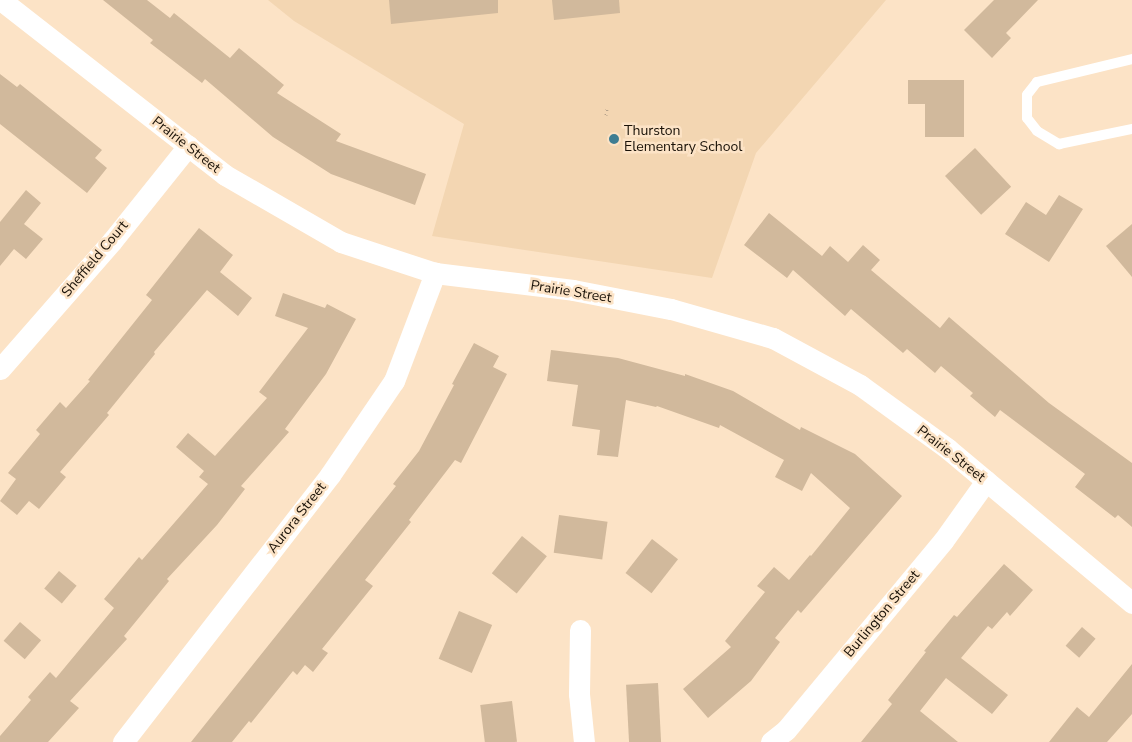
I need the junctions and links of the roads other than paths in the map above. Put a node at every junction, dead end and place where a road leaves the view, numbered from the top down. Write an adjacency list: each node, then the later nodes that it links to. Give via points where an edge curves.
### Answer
1 (1, 0): 4 (street, Prairie Street)
2 (1132, 59): 3 (lane, via 1037,82 1027,95 1026,118 1037,131 1059,144)
3 (1132, 129)
4 (188, 146): 5 (street, Prairie Street, via 225,175 341,242); 6 (street, Sheffield Court, via 112,241)
5 (435, 274): 7 (street, Prairie Street, via 573,290 671,309 773,338 860,385); 10 (street, Aurora Street, via 394,381 330,475)
6 (0, 369)
7 (986, 481): 8 (street, Prairie Street); 12 (street, Burlington Street, via 943,541 786,730)
8 (1132, 603)
9 (580, 630): 11 (street, via 579,694)
10 (123, 742)
11 (584, 742)
12 (771, 742)

